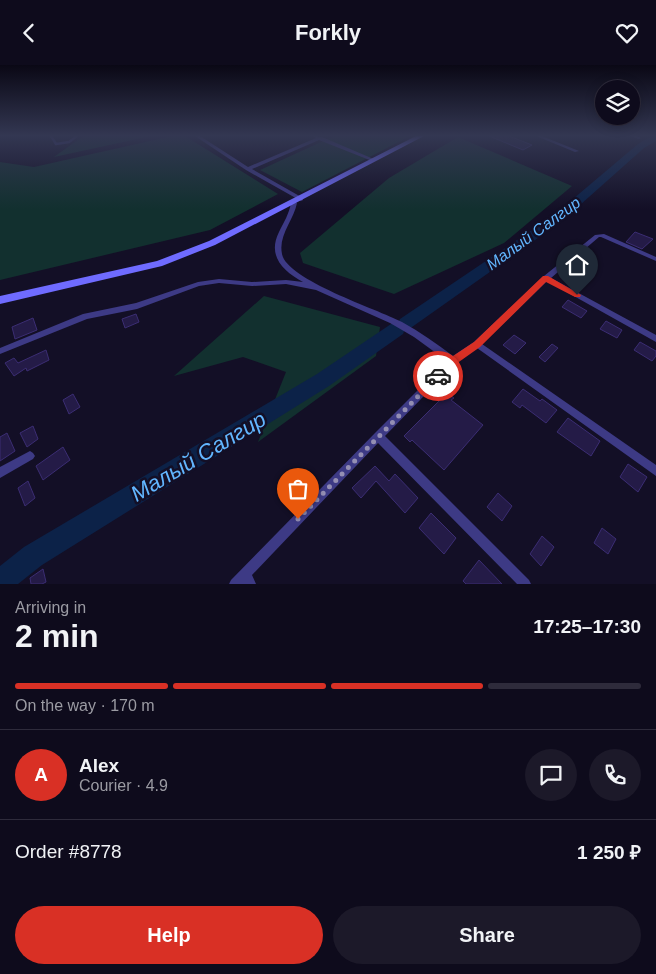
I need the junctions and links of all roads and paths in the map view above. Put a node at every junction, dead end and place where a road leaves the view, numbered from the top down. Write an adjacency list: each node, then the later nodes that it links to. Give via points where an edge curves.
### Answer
1 (235, 160): 4 (street)
2 (267, 160): 4 (street)
3 (374, 161): 5 (main road)
4 (248, 169): 5 (street)
5 (297, 201): 8 (street, via 277,247 281,262 295,275); 9 (main road, via 212,243 159,264)
6 (656, 259): 7 (street, via 602,235)
7 (546, 278): 10 (street); 11 (street)
8 (321, 288): 12 (street, via 286,282 252,284 219,281 198,284 137,306 86,316); 13 (street, via 393,321)
9 (0, 300)
10 (656, 339)
11 (477, 344): 13 (street); 16 (street)
12 (0, 351)
13 (453, 361): 14 (street)
14 (378, 436): 18 (street); 20 (street)
15 (30, 456): 17 (street)
16 (656, 471)
17 (0, 473)
18 (248, 579): 19 (street)
19 (235, 584)
20 (525, 584)

